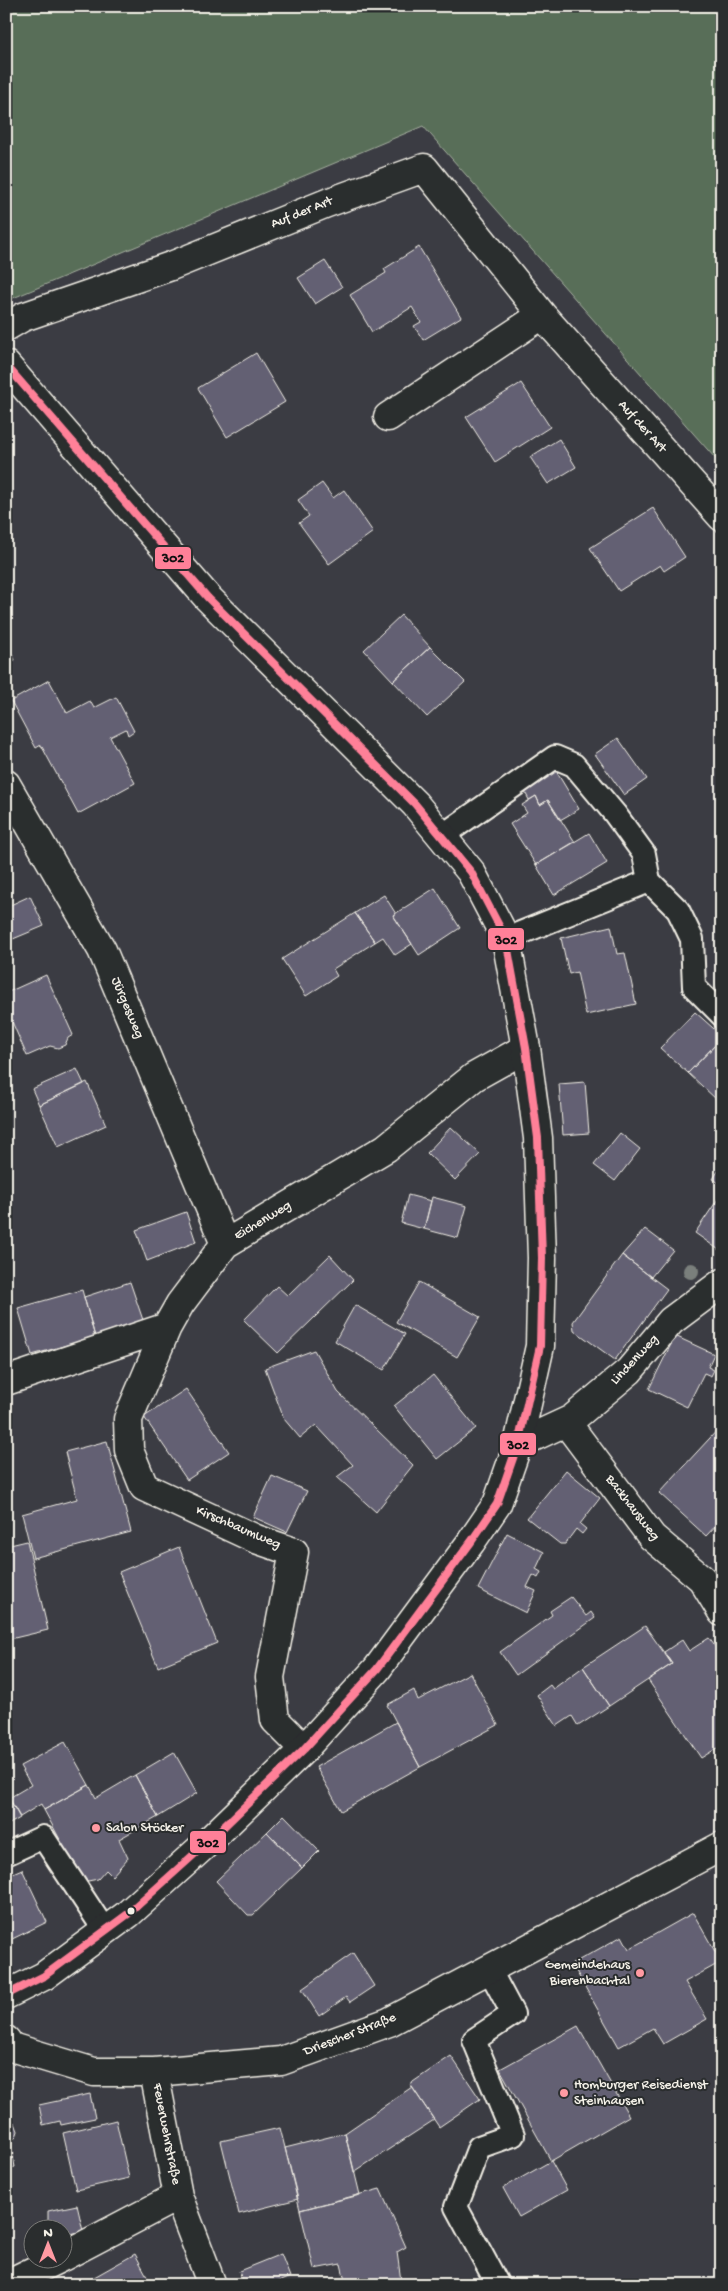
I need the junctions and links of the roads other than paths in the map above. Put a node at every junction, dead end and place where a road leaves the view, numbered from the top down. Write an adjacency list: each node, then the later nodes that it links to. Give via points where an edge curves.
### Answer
1 (542, 315): 2 (street, Auf der Art, via 424,168 171,266 23,317); 4 (street); 5 (street, Auf der Art)
2 (6, 327)
3 (6, 365): 7 (street, via 208,598 415,804)
4 (388, 417)
5 (722, 517)
6 (6, 784): 12 (street, Jürgesweg, via 102,950)
7 (442, 836): 8 (lane, via 555,757 574,765 615,814 644,854); 9 (street, via 471,872)
8 (649, 881): 9 (lane); 10 (lane, via 678,910 692,939 694,987)
9 (506, 939): 11 (street)
10 (722, 1015)
11 (526, 1048): 12 (street, Eichenweg, via 474,1077 386,1148); 17 (street, via 538,1138 542,1258 540,1346)
12 (225, 1244): 14 (street, Eichenweg, via 180,1304)
13 (722, 1284): 16 (street, Lindenweg, via 671,1321 629,1371)
14 (167, 1327): 15 (street); 19 (street, Kirschbaumweg, via 128,1419 129,1450 144,1487 256,1539 294,1552 270,1677 275,1720)
15 (6, 1381)
16 (566, 1422): 17 (street, Lindenweg); 18 (street, Backhausweg, via 652,1537 702,1579)
17 (518, 1444): 19 (street, via 497,1504 377,1669)
18 (722, 1612)
19 (304, 1749): 22 (street, via 210,1840)
20 (722, 1846): 23 (street, Driescher Straße)
21 (6, 1854): 22 (lane, via 43,1837)
22 (105, 1931): 24 (street, via 44,1976)
23 (489, 1969): 26 (street, Driescher Straße, via 389,2022 281,2061); 32 (lane, via 513,2014 474,2040 512,2135 479,2147 456,2206)
24 (6, 1995)
25 (6, 2040): 26 (street, Driescher Straße, via 12,2047 94,2072)
26 (154, 2072): 27 (street, Feuerwehrstraße)
27 (178, 2196): 28 (street, Feuerwehrstraße); 31 (street, Feuerwehrstraße)
28 (72, 2252)
29 (40, 2268): 30 (street, Feuerwehrstraße)
30 (11, 2282)
31 (212, 2285)
32 (498, 2285)

